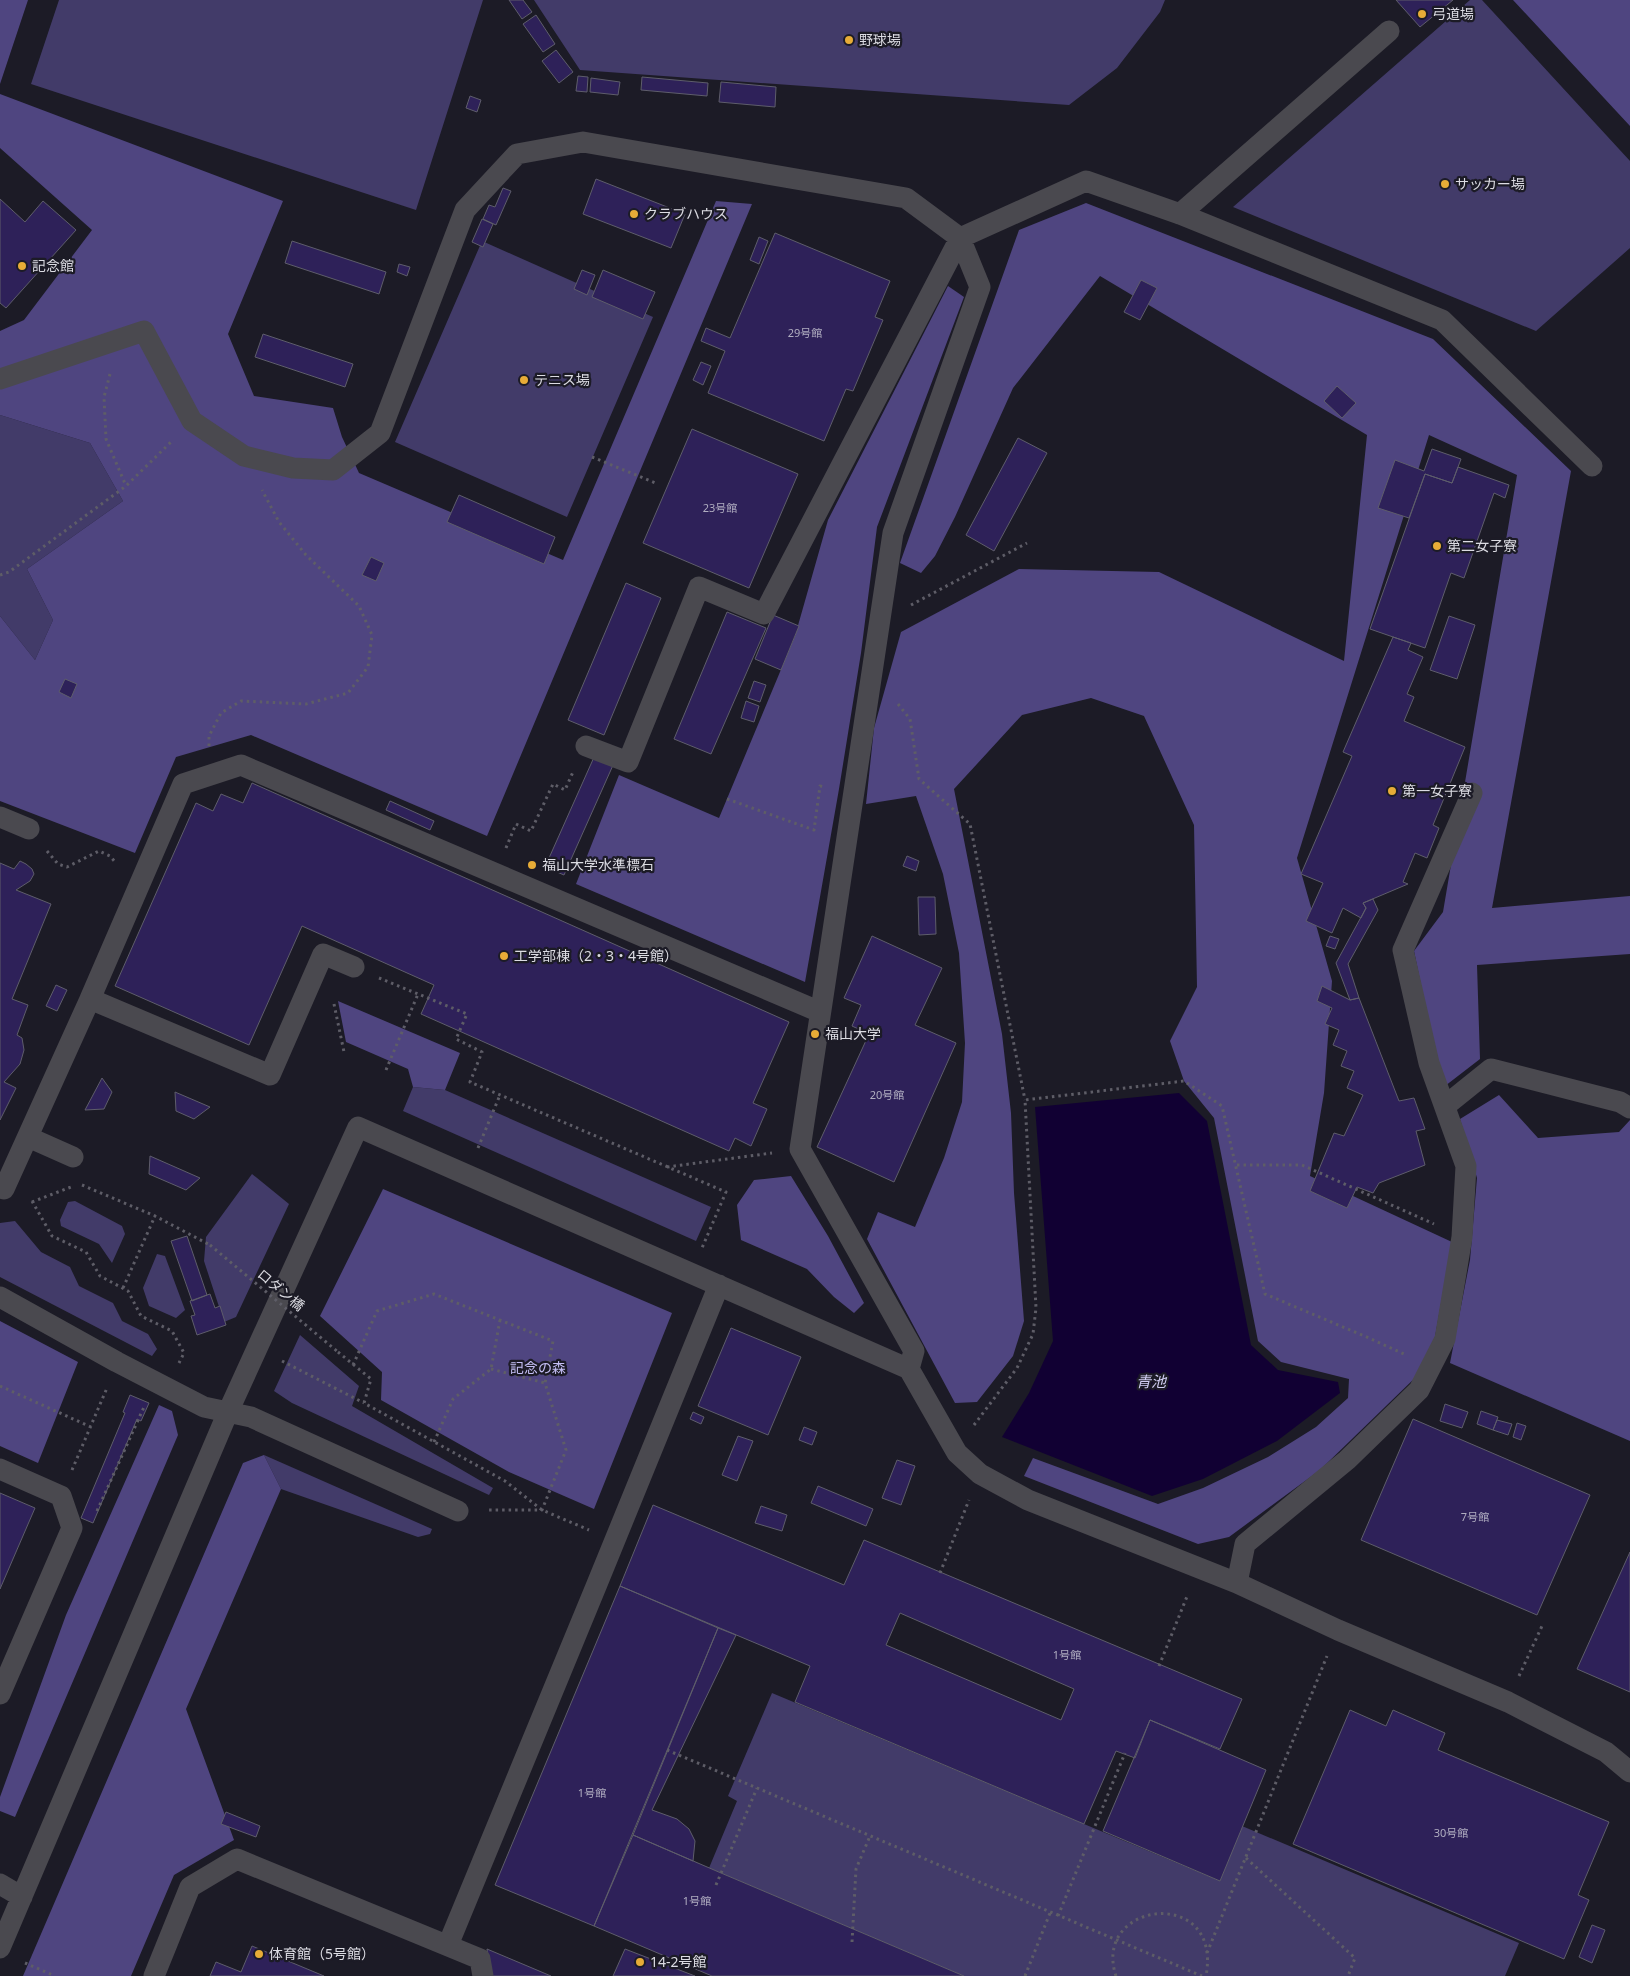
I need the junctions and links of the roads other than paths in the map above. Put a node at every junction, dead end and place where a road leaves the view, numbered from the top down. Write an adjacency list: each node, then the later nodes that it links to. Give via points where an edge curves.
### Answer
1 (1389, 32): 2 (lane)
2 (1180, 214): 3 (lane, via 1086,181); 5 (lane, via 1442,320)
3 (960, 238): 4 (lane, via 906,198 583,142 517,154 465,210 380,433 333,470 293,468 244,456 192,421 144,332); 6 (lane, via 764,614 699,587 628,762); 12 (lane, via 980,287 893,533)
4 (0, 379)
5 (1592, 466)
6 (586, 746)
7 (1472, 793): 13 (lane, via 1403,950 1429,1063)
8 (0, 817): 9 (lane)
9 (29, 829)
10 (354, 967): 11 (lane, via 323,954 270,1075)
11 (90, 999): 12 (lane, via 183,784 241,766); 15 (lane)
12 (820, 1012): 20 (lane, via 800,1150 914,1351)
13 (1445, 1106): 14 (lane, via 1492,1069 1620,1102); 24 (lane, via 1466,1166 1462,1237 1445,1339 1419,1390 1347,1460 1245,1544)
14 (1630, 1108)
15 (28, 1137): 16 (lane); 17 (lane)
16 (73, 1157)
17 (4, 1189)
18 (719, 1285): 20 (lane); 21 (lane, via 358,1127); 29 (lane)
19 (0, 1297): 21 (lane, via 204,1407)
20 (910, 1369): 24 (lane, via 956,1453 980,1474 1028,1500)
21 (228, 1412): 23 (lane, via 251,1417); 28 (lane)
22 (0, 1469): 25 (lane, via 61,1496 72,1528)
23 (458, 1511)
24 (1237, 1583): 26 (lane, via 1508,1702 1606,1752)
25 (0, 1694)
26 (1630, 1772)
27 (0, 1884): 28 (lane)
28 (22, 1897): 30 (lane)
29 (448, 1945): 31 (lane, via 236,1859 190,1887); 32 (lane, via 480,1959)
30 (8, 1954)
31 (154, 1976)
32 (482, 1976)

